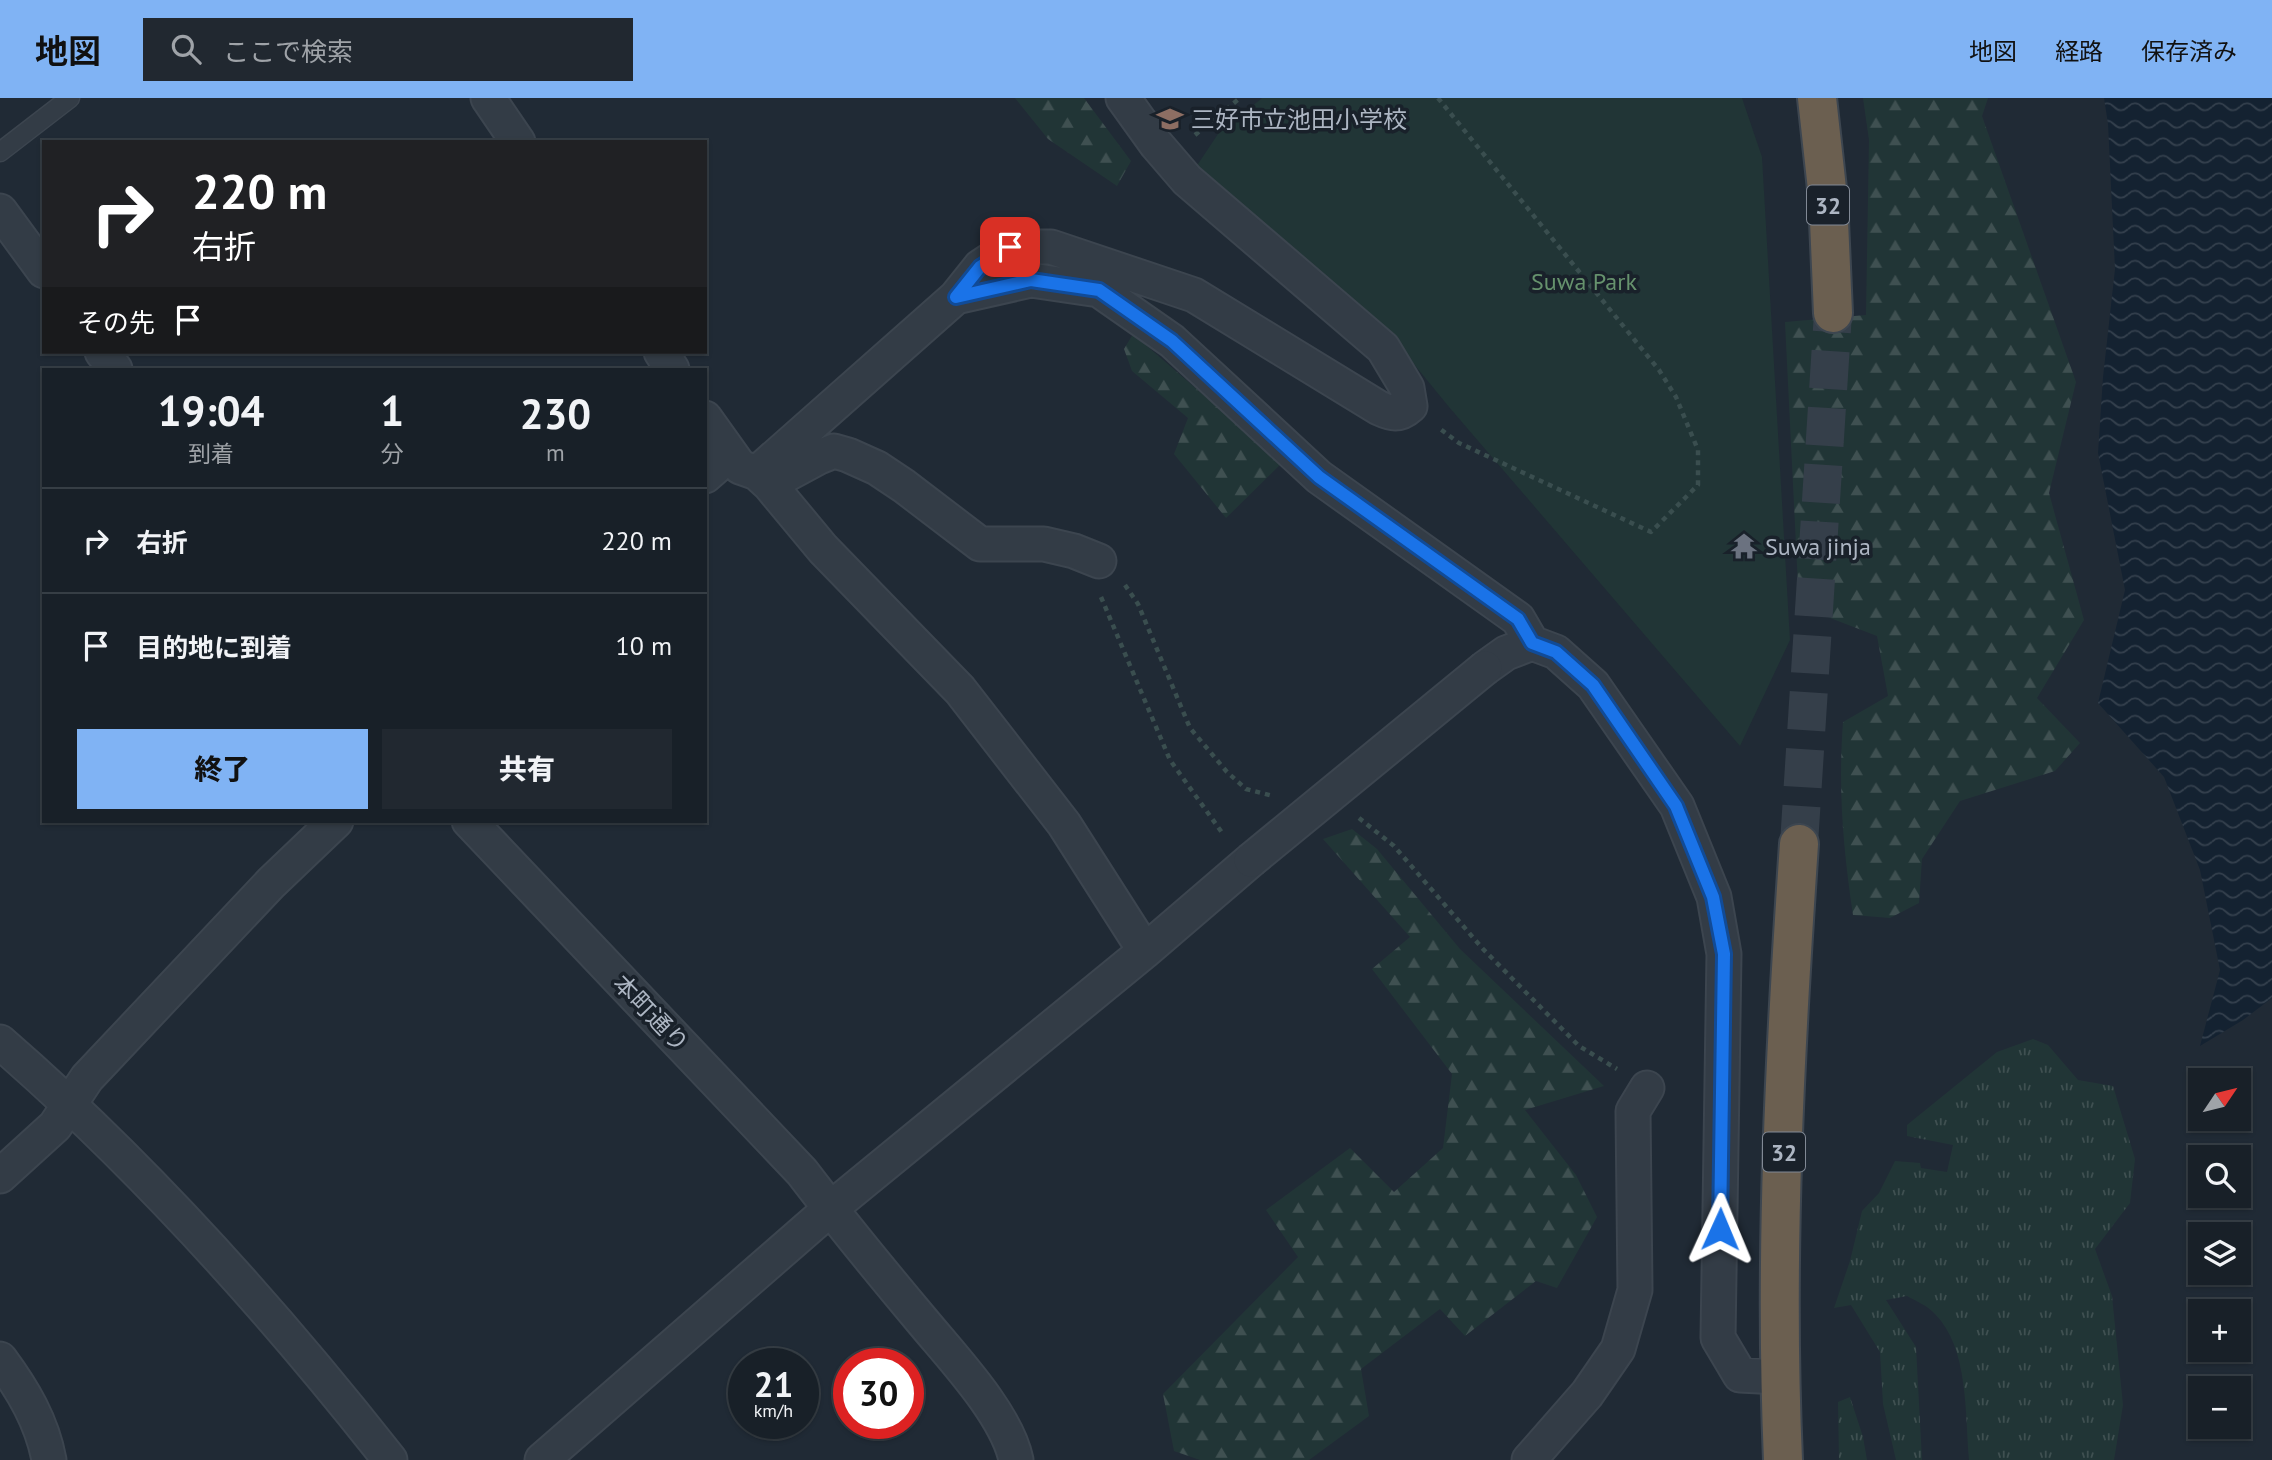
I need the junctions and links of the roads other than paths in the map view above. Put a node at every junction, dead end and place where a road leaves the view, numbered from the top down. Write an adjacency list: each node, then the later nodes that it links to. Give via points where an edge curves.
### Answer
1 (70, 98): 6 (lane)
2 (488, 98): 5 (street)
3 (1122, 98): 9 (street, via 1187,180 1383,348 1408,388 1410,406 1392,414 1195,295 1051,247 1010,247 980,267)
4 (1817, 98): 10 (highway, 32, via 1828,198)
5 (517, 140)
6 (0, 152)
7 (0, 211): 8 (street)
8 (42, 268)
9 (956, 297): 16 (street); 18 (street, via 1031,280 1099,290 1172,341 1319,477 1518,619)
10 (1833, 313)
11 (104, 354): 12 (street)
12 (114, 368)
13 (707, 421): 14 (street)
14 (730, 454): 15 (street); 16 (street, via 740,467)
15 (707, 474)
16 (763, 479): 17 (street, via 834,451 877,468 980,544 1044,544); 22 (street, via 823,550 960,690 1065,824)
17 (1086, 556)
18 (1532, 643): 22 (street, bridge, via 1485,668); 29 (street, via 1556,652 1593,685 1676,806 1713,897 1724,954 1718,1338 1740,1375)
19 (334, 823): 25 (street, via 271,883)
20 (470, 823): 27 (street, 本町通り, via 802,1172)
21 (1799, 844): 29 (highway, 32, via 1786,1037)
22 (1144, 951): 27 (street)
23 (0, 1042): 25 (street)
24 (1647, 1087): 34 (street, via 1633,1111 1635,1290 1618,1349 1587,1394)
25 (69, 1102): 26 (street, via 55,1126); 31 (street, via 212,1249)
26 (0, 1176)
27 (830, 1209): 32 (street); 33 (street, 本町通り, via 986,1398)
28 (0, 1359): 30 (street, via 19,1384 44,1434)
29 (1779, 1377): 35 (highway, 32)
30 (49, 1460)
31 (390, 1460)
32 (542, 1460)
33 (1016, 1460)
34 (1529, 1460)
35 (1783, 1460)

